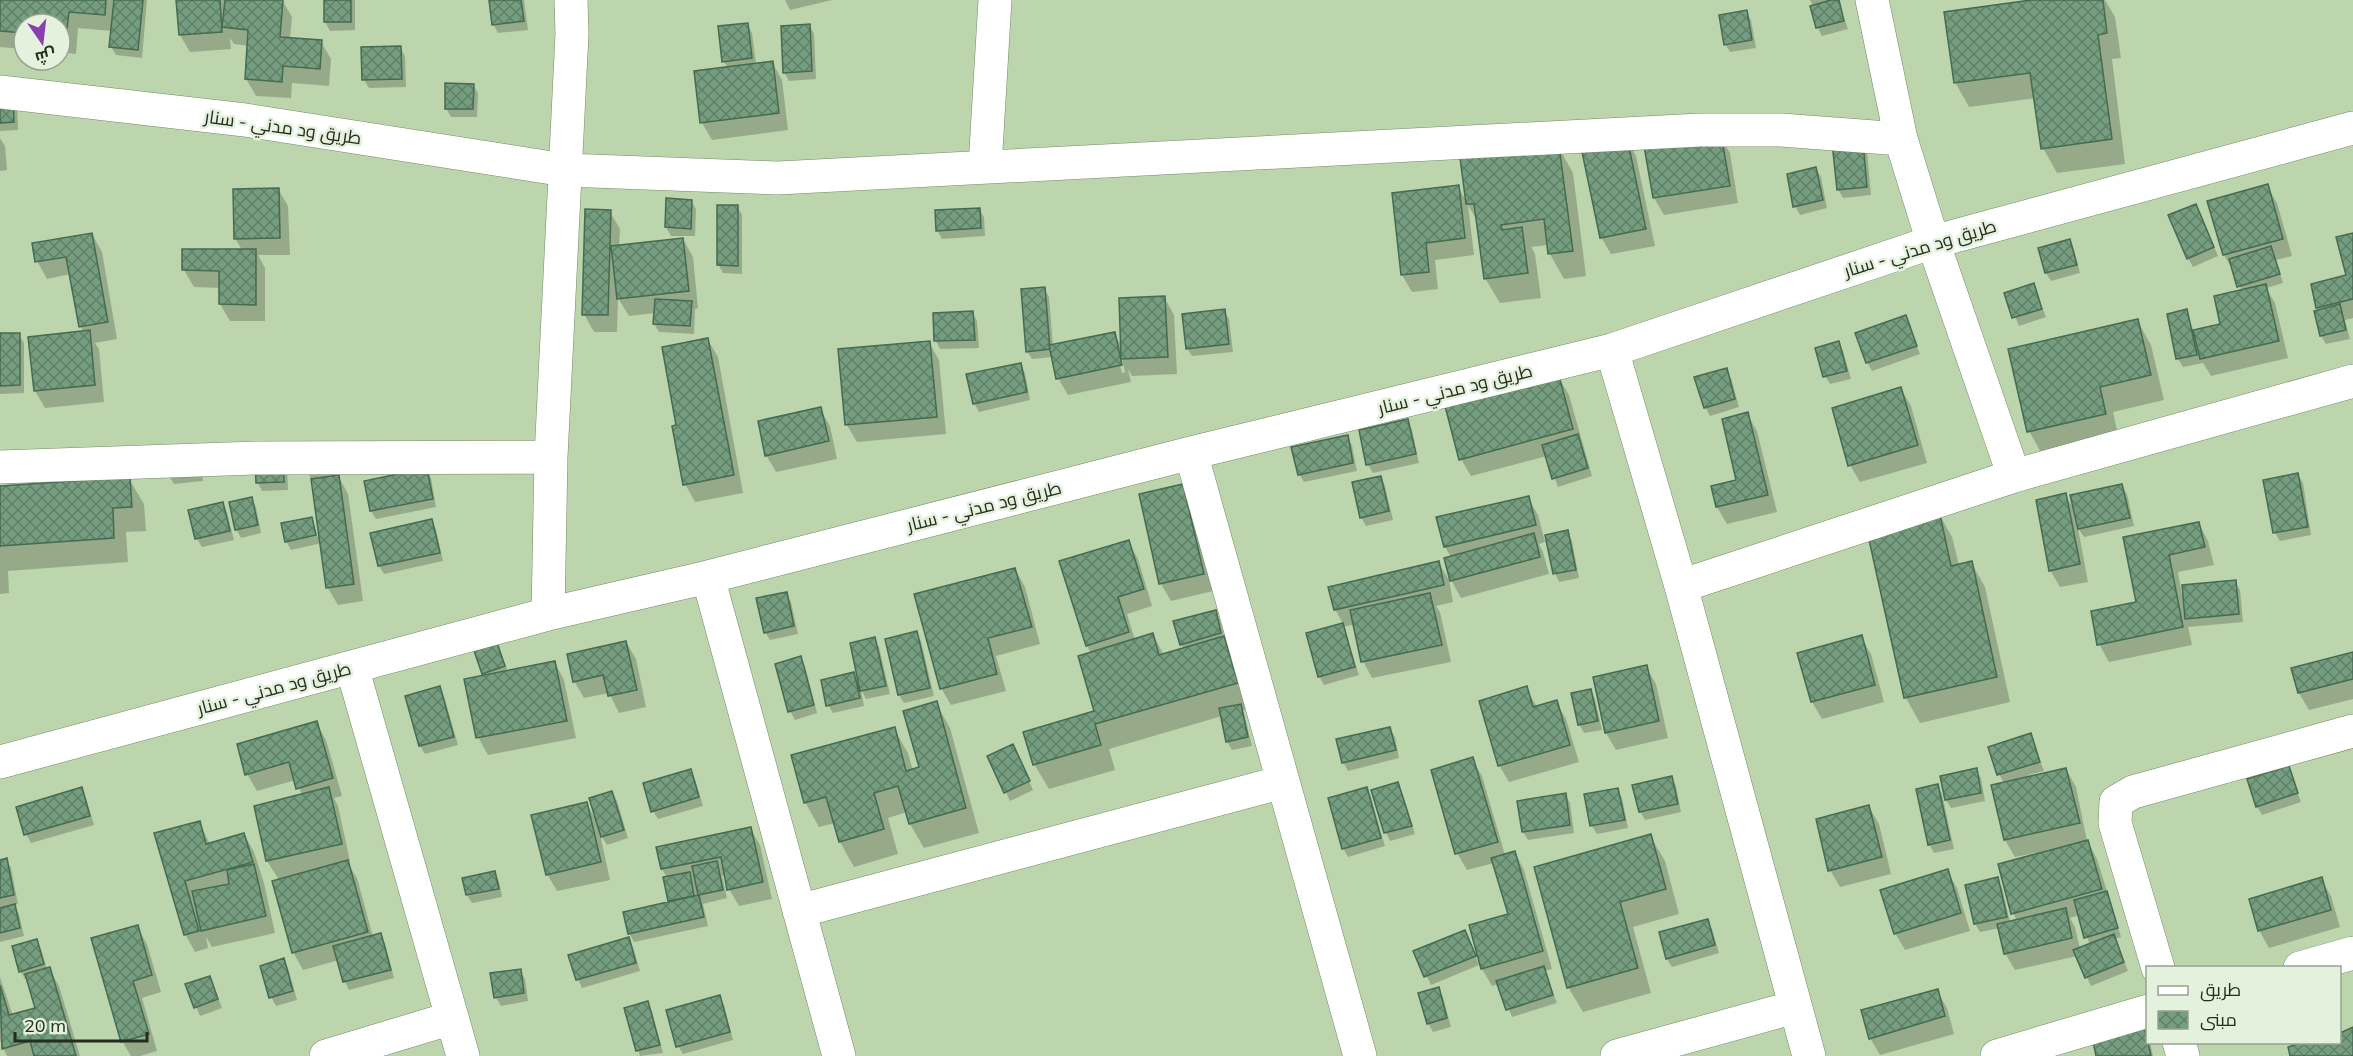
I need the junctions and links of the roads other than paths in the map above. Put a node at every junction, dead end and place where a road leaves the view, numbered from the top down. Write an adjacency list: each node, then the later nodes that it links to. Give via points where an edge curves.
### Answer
1 (571, 0): 8 (street)
2 (995, 0): 7 (street)
3 (1872, 0): 6 (street)
4 (0, 92): 8 (street, طريق ود مدني - سنار, via 245,120)
5 (2353, 128): 9 (street, طريق ود مدني - سنار)
6 (1901, 139): 7 (street, طريق ود مدني - سنار, via 1781,130 1700,130); 9 (street)
7 (985, 167): 8 (street, طريق ود مدني - سنار, via 777,178)
8 (566, 170): 13 (street)
9 (1933, 242): 10 (street, طريق ود مدني - سنار); 15 (street)
10 (1612, 350): 12 (street, طريق ود مدني - سنار); 17 (street)
11 (2353, 381): 15 (street)
12 (1191, 453): 16 (street, طريق ود مدني - سنار); 22 (street)
13 (551, 457): 14 (street, via 255,458); 18 (street)
14 (0, 467)
15 (2014, 476): 17 (street)
16 (708, 577): 18 (street, طريق ود مدني - سنار); 23 (street)
17 (1681, 586): 27 (street)
18 (548, 614): 19 (street, طريق ود مدني - سنار)
19 (352, 667): 21 (street, طريق ود مدني - سنار); 29 (street)
20 (2353, 731): 25 (street, via 2133,792 2116,802 2115,823)
21 (0, 762)
22 (1283, 782): 23 (street); 33 (street)
23 (799, 911): 32 (street)
24 (2353, 953): 26 (street)
25 (2157, 966)
26 (2307, 966)
27 (1795, 1007): 34 (street); 35 (street)
28 (2146, 1012): 36 (street)
29 (452, 1018): 30 (street); 31 (street)
30 (326, 1056)
31 (463, 1056)
32 (839, 1056)
33 (1360, 1056)
34 (1617, 1056)
35 (1809, 1056)
36 (1997, 1056)

